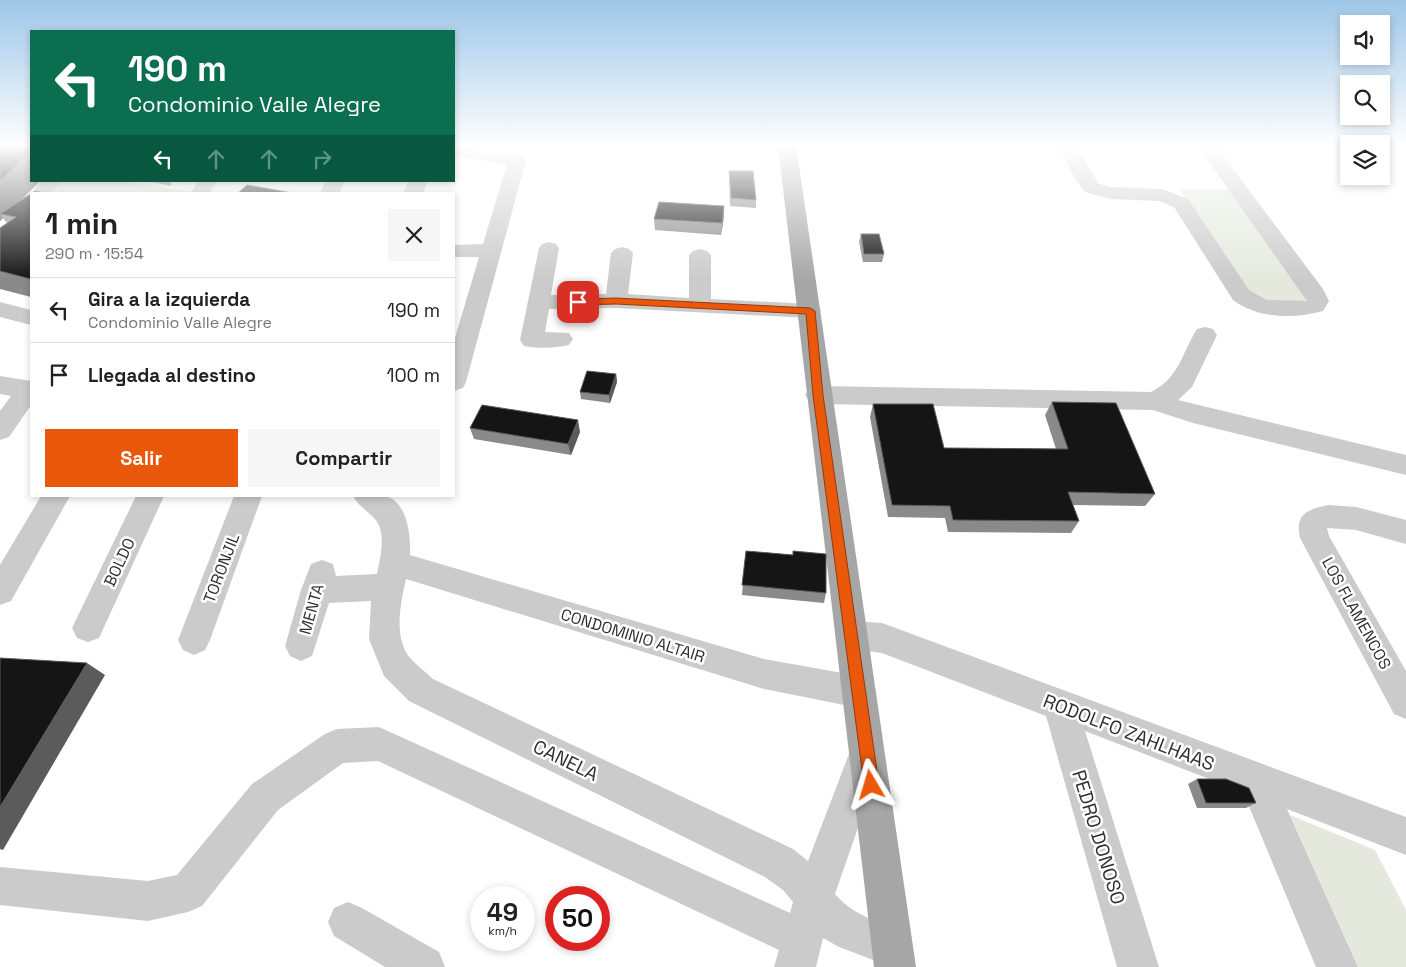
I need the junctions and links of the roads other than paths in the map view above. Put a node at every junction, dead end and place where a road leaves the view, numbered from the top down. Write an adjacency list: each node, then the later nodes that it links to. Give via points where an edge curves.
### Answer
1 (508, 190): 7 (street)
2 (793, 190): 14 (main road)
3 (1098, 190): 4 (street, via 1110,194 1162,195 1179,202 1241,295 1250,303 1266,307 1315,306 1318,300 1315,294)
4 (1239, 190)
5 (549, 248): 11 (street)
6 (455, 250): 7 (street)
7 (491, 250): 18 (street)
8 (622, 254): 10 (street)
9 (700, 255): 12 (street)
10 (616, 301): 11 (street); 12 (street)
11 (539, 302): 17 (street, via 532,340)
12 (700, 306): 14 (street)
13 (0, 309): 15 (street)
14 (810, 311): 21 (main road)
15 (30, 318)
16 (1206, 335): 22 (street, via 1181,385)
17 (562, 339)
18 (455, 378)
19 (0, 385): 20 (street)
20 (30, 389): 23 (street)
21 (818, 395): 22 (street); 34 (main road)
22 (1154, 401): 24 (street, via 1193,414)
23 (0, 430)
24 (1406, 465)
25 (55, 497): 32 (street)
26 (150, 497): 33 (street, BOLDO)
27 (248, 497): 35 (street, TORONJIL)
28 (368, 497): 30 (street, CANELA, via 383,508 395,528)
29 (1406, 532): 38 (street, LOS FLAMENCOS, via 1331,515 1313,522 1315,538)
30 (400, 577): 31 (street, CONDOMINIO ALTAIR); 37 (street, CONDOMINIO ALTAIR, via 764,674); 44 (street, CANELA, via 384,612 384,642 397,670 407,681 780,863 802,880)
31 (319, 581): 36 (street, MENTA)
32 (0, 592)
33 (88, 628)
34 (851, 635): 37 (main road); 39 (street, RODOLFO ZAHLHAAS, via 882,638)
35 (194, 640)
36 (301, 646)
37 (859, 692): 40 (main road)
38 (1406, 703)
39 (1060, 706): 41 (street, RODOLFO ZAHLHAAS); 49 (street, PEDRO DONOSO)
40 (867, 751): 44 (street); 47 (main road)
41 (1256, 780): 42 (street, RODOLFO ZAHLHAAS); 50 (street)
42 (1406, 836)
43 (0, 886): 46 (street, via 148,901 188,892 265,797 336,746 379,744)
44 (814, 897): 46 (street); 47 (street, CANELA, via 826,914 842,927)
45 (348, 922): 48 (street)
46 (799, 953)
47 (894, 957)
48 (424, 967)
49 (1138, 967)
50 (1337, 967)

